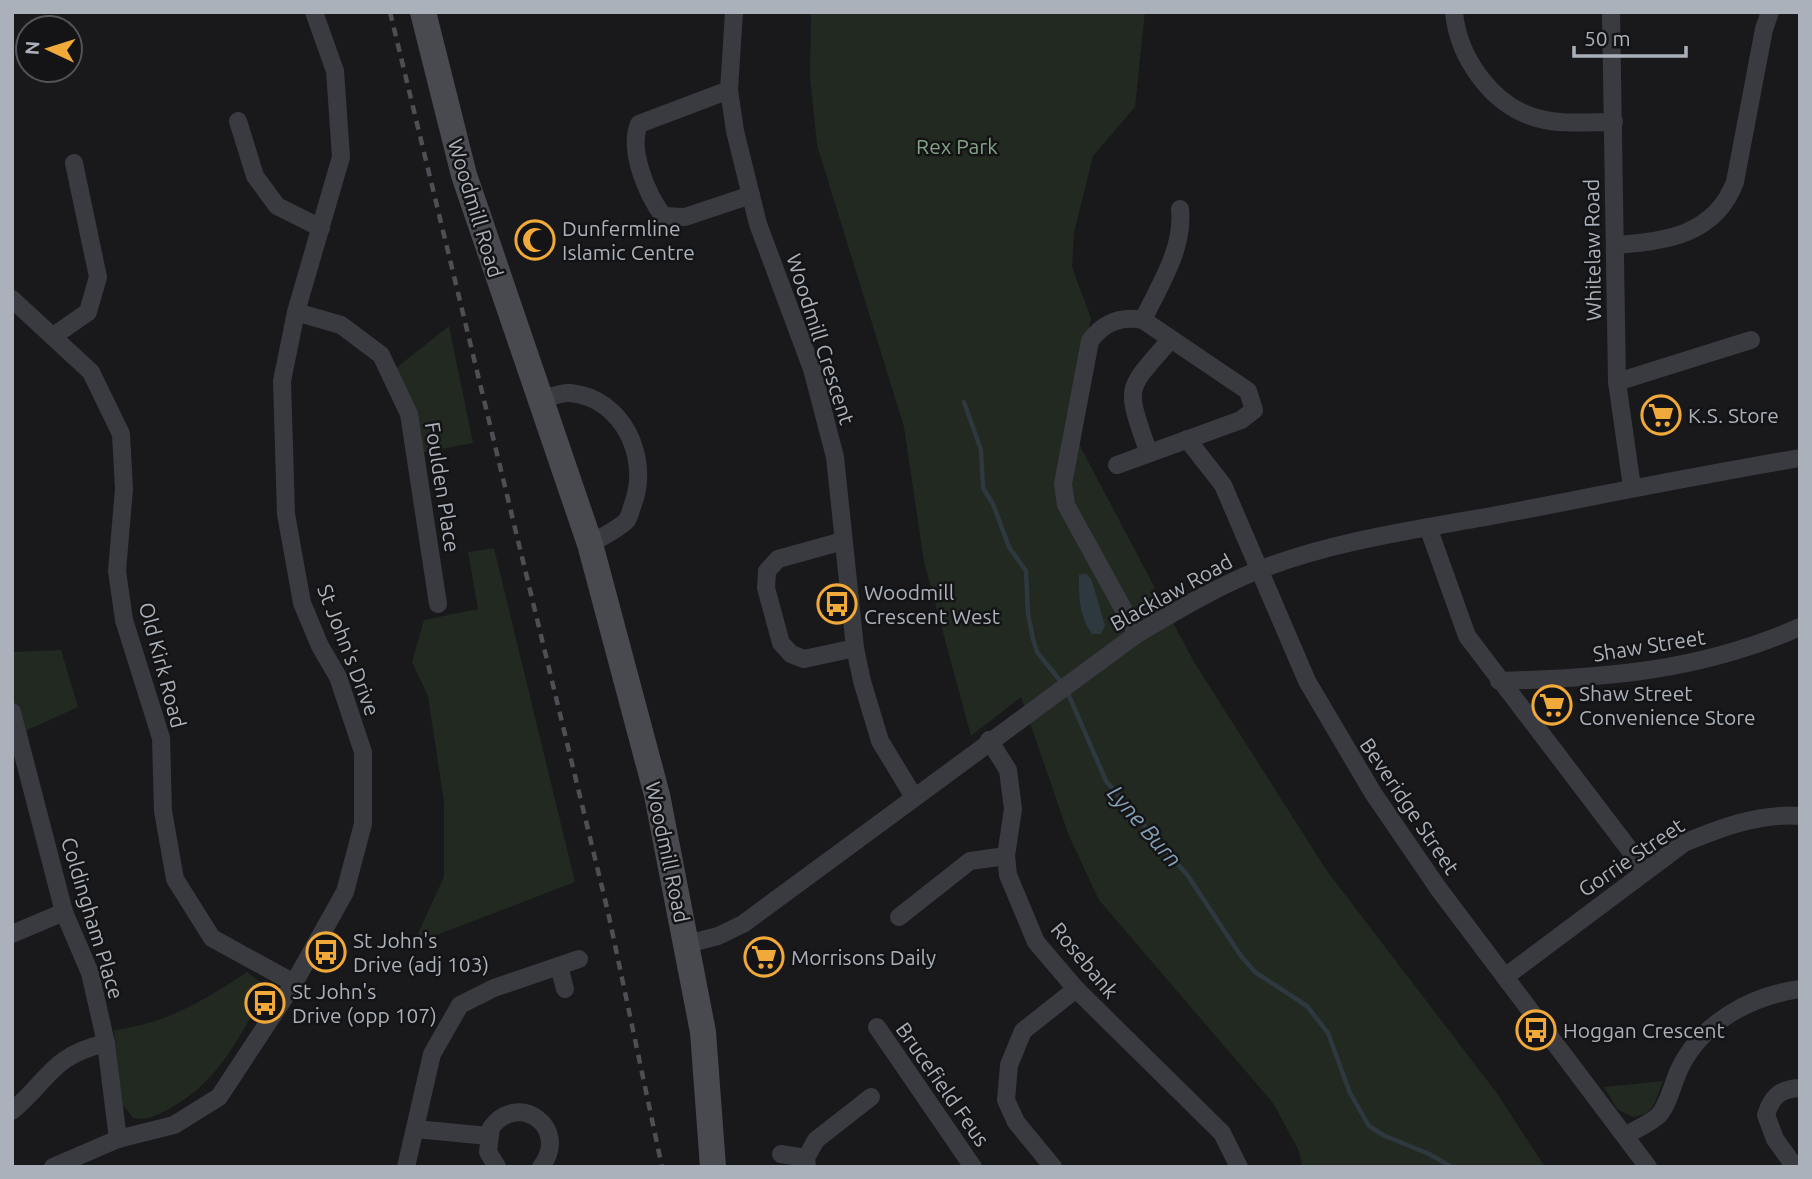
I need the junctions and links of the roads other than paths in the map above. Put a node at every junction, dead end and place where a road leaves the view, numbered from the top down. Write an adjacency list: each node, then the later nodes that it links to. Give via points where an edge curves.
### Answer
1 (314, 12): 13 (street, St John's Drive, via 335,71 341,157)
2 (423, 12): 22 (street, Woodmill Road, via 464,175)
3 (734, 12): 7 (street, Woodmill Crescent)
4 (1454, 12): 9 (street, via 1456,30 1473,67 1501,99 1520,112 1561,122)
5 (1611, 12): 9 (street, Whitelaw Road)
6 (1770, 12): 14 (street, via 1728,202 1688,232 1659,242)
7 (729, 90): 11 (street, Woodmill Crescent); 11 (street, via 639,124 634,135 653,201 663,216 685,217)
8 (238, 121): 13 (street, via 255,176 276,206)
9 (1614, 122): 14 (street, Whitelaw Road)
10 (74, 163): 18 (street, via 97,277 88,312)
11 (751, 195): 29 (street, Woodmill Crescent, via 811,369 835,457)
12 (1180, 209): 17 (street, via 1178,243)
13 (321, 229): 16 (street, St John's Drive)
14 (1615, 245): 21 (street, Whitelaw Road)
15 (12, 299): 18 (street, Old Kirk Road)
16 (296, 312): 32 (street, Foulden Place, via 341,325 381,355 409,414); 50 (street, St John's Drive, via 282,381 286,514 302,603 338,677 363,752 363,824 345,892)
17 (1143, 320): 19 (street); 34 (street, via 1124,317 1098,330 1090,341 1063,484 1066,505)
18 (55, 335): 50 (street, Old Kirk Road, via 91,372 121,434 124,489 117,571 124,620 160,738 163,811 174,879 212,938)
19 (1171, 339): 23 (street, via 1248,391 1254,411); 24 (street, via 1136,379 1131,393)
20 (1751, 340): 21 (street)
21 (1617, 382): 27 (street, Whitelaw Road)
22 (539, 400): 30 (street, Woodmill Road); 30 (street, via 568,392 592,398 611,410 638,455 640,486 627,520)
23 (1188, 439): 24 (street); 31 (street, Beveridge Street, via 1223,485)
24 (1148, 451): 26 (street)
25 (1800, 458): 27 (street, Blacklaw Road)
26 (1116, 465)
27 (1632, 487): 28 (street, Blacklaw Road)
28 (1428, 527): 31 (street, Blacklaw Road, via 1325,548); 36 (street, via 1467,636)
29 (843, 541): 35 (street, Woodmill Crescent); 35 (street, via 778,559 767,571 766,588 781,643 791,654 804,659)
30 (590, 544): 46 (street, Woodmill Road, via 657,795)
31 (1259, 570): 34 (street, Blacklaw Road, via 1201,596); 49 (street, Beveridge Street, via 1307,681 1341,742 1437,888)
32 (438, 604)
33 (1800, 627): 36 (street, Shaw Street, via 1713,660 1664,670)
34 (1136, 634): 38 (street, Blacklaw Road)
35 (855, 648): 39 (street, Woodmill Crescent, via 880,741)
36 (1499, 681): 42 (street)
37 (12, 712): 43 (street, Coldingham Place)
38 (989, 740): 39 (street, Blacklaw Road); 41 (street, Rosebank, via 1008,770 1013,809)
39 (914, 797): 46 (street, Blacklaw Road, via 743,924)
40 (1800, 816): 42 (street, Gorrie Street, via 1765,817 1715,831 1684,843)
41 (1006, 856): 44 (street, via 970,860); 52 (street, Rosebank, via 1008,875 1036,942)
42 (1644, 870): 49 (street, Gorrie Street)
43 (64, 912): 45 (street); 55 (street, Coldingham Place, via 90,973)
44 (899, 917)
45 (12, 934)
46 (687, 944): 70 (street, Woodmill Road, via 703,1032)
47 (579, 959): 48 (street)
48 (559, 966): 51 (street); 59 (street, via 460,1005 432,1054)
49 (1505, 976): 60 (street, Beveridge Street)
50 (294, 983): 62 (street, St John's Drive, via 219,1097 174,1125)
51 (565, 989)
52 (1076, 989): 72 (street, via 1023,1031 1009,1065 1006,1100 1016,1122); 73 (street, Rosebank, via 1222,1133)
53 (1800, 989): 60 (street, via 1752,1000 1727,1015 1700,1038 1680,1068 1659,1115)
54 (877, 1027): 71 (street, Brucefield Feus)
55 (106, 1043): 58 (street, via 78,1050 46,1073); 62 (street, Coldingham Place)
56 (1800, 1088): 65 (street, via 1774,1096 1766,1115 1775,1139)
57 (871, 1097): 64 (street, via 816,1140)
58 (12, 1111)
59 (416, 1129): 61 (street); 67 (street)
60 (1626, 1135): 74 (street, Beveridge Street)
61 (488, 1136): 68 (street, via 488,1152); 69 (street, via 507,1114 522,1112 537,1118 548,1131 551,1144)
62 (118, 1139): 66 (street, St John's Drive)
63 (781, 1154): 64 (street)
64 (806, 1162)
65 (1798, 1166)
66 (53, 1167)
67 (407, 1167)
68 (497, 1167)
69 (541, 1167)
70 (713, 1167)
71 (973, 1167)
72 (1053, 1167)
73 (1238, 1167)
74 (1648, 1167)

